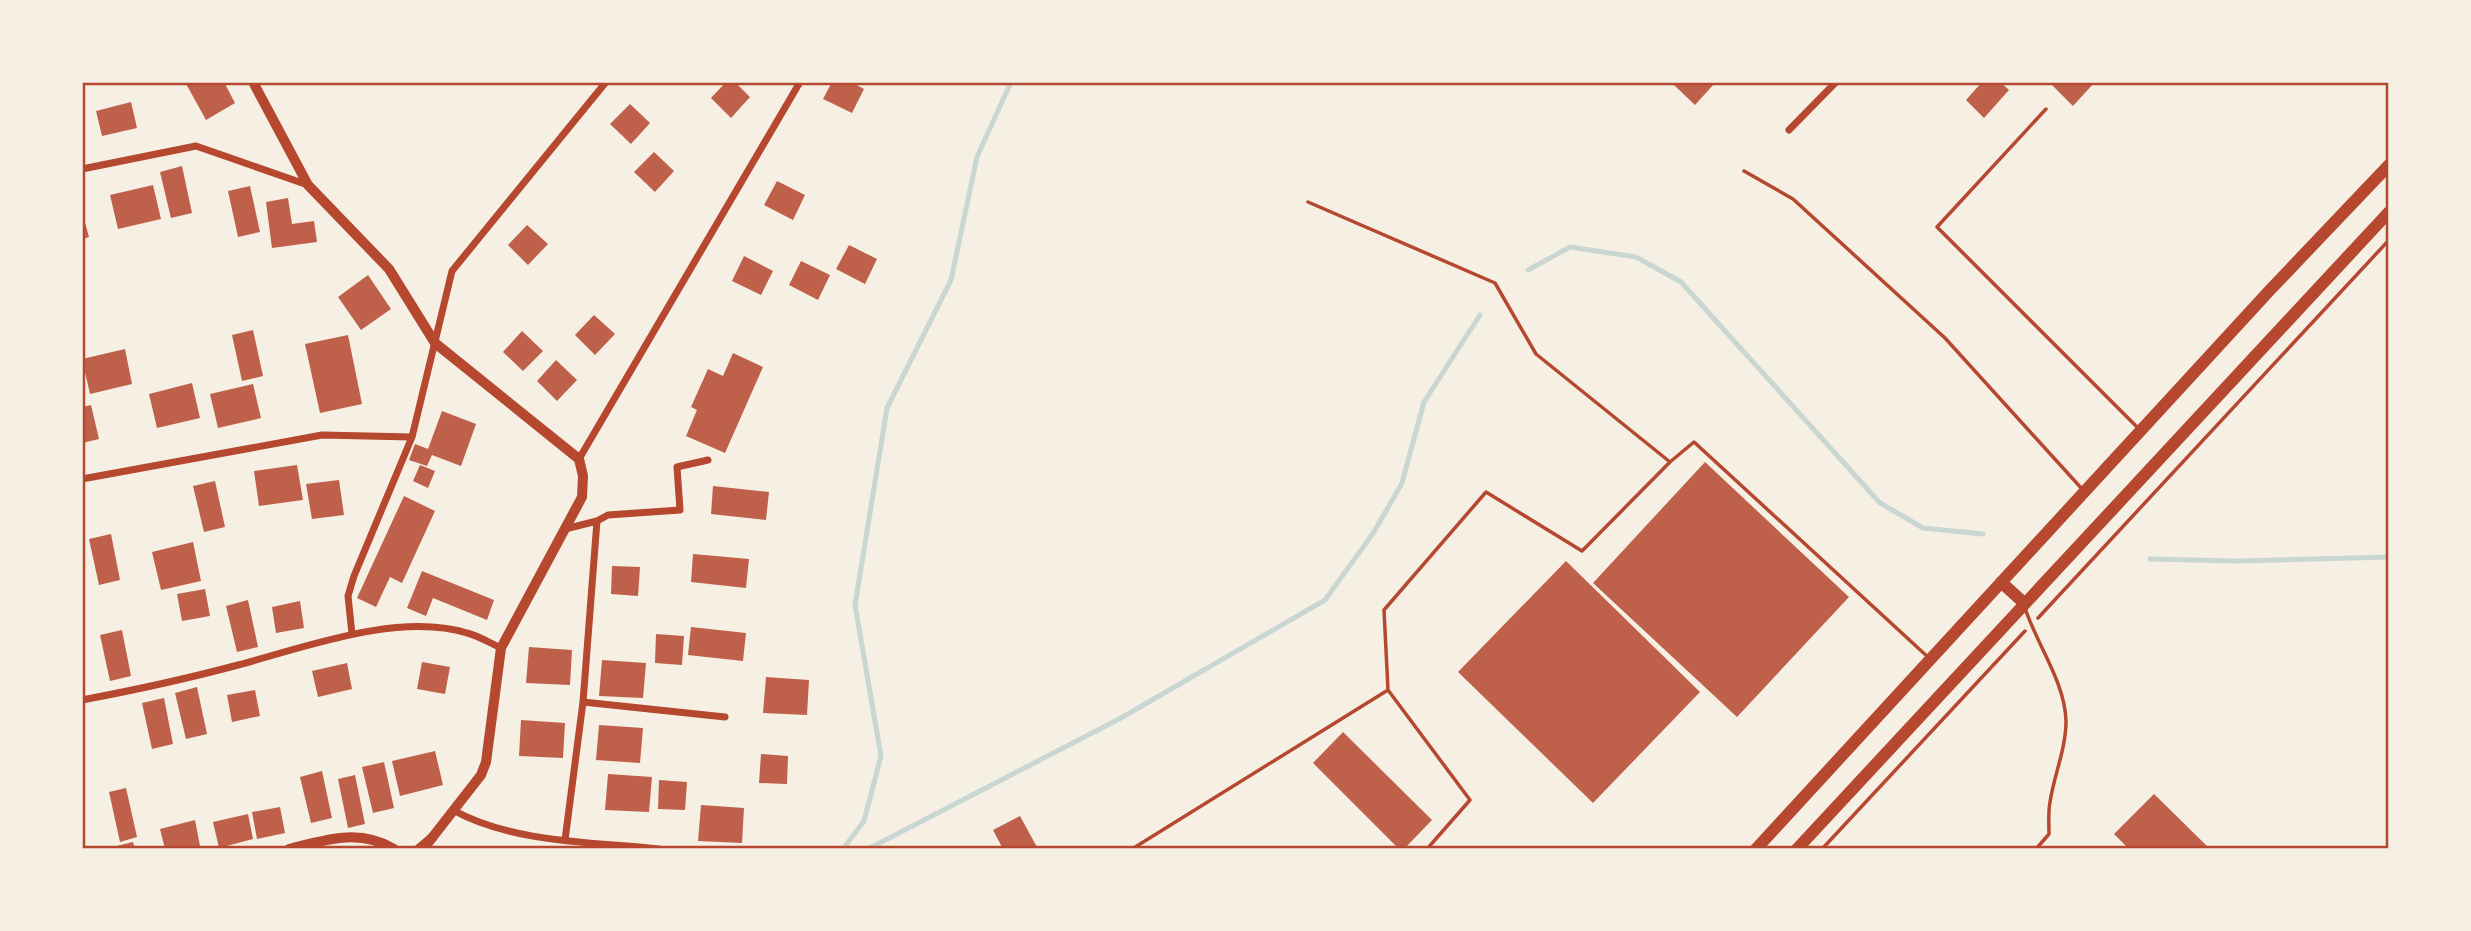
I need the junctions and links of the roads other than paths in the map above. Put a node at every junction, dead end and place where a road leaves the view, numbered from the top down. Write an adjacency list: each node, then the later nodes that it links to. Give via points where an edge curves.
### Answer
1 (253, 82): 10 (street)
2 (606, 82): 13 (street, via 452,271)
3 (800, 82): 16 (street)
4 (1836, 82): 6 (street)
5 (2046, 109): 14 (lane, via 1937,228)
6 (1789, 130)
7 (2389, 165): 14 (main road)
8 (82, 169): 10 (street, via 196,146)
9 (1744, 172): 20 (lane, via 1793,199 1945,338)
10 (308, 185): 13 (street, via 389,269)
11 (1308, 202): 18 (lane, via 1495,283 1536,354)
12 (2389, 212): 24 (main road)
13 (435, 343): 15 (street); 16 (street)
14 (2140, 431): 20 (main road)
15 (412, 437): 19 (street, via 322,435); 25 (street, via 354,576 348,596)
16 (579, 459): 22 (street, via 582,497)
17 (708, 460): 21 (street, via 677,467 680,510 608,515)
18 (1670, 462): 27 (lane, via 1695,442); 28 (lane, via 1582,551 1486,492 1384,610)
19 (82, 480)
20 (2085, 492): 23 (main road)
21 (597, 521): 22 (street); 30 (street)
22 (564, 529): 26 (street)
23 (2001, 582): 24 (main road); 27 (main road)
24 (2024, 603): 42 (main road); 43 (lane, via 2061,694 2066,720 2049,803 2049,834)
25 (352, 634): 26 (street, via 428,628 467,633); 29 (street, via 155,687)
26 (501, 648): 32 (street, via 486,762)
27 (1930, 659): 41 (main road)
28 (1388, 690): 39 (lane); 40 (lane, via 1470,800)
29 (82, 700)
30 (583, 702): 31 (street); 34 (street)
31 (725, 717)
32 (453, 810): 33 (street); 34 (street, via 491,827)
33 (432, 838): 37 (main road)
34 (565, 840): 38 (street)
35 (289, 849): 36 (main road, via 358,836)
36 (393, 849)
37 (423, 849)
38 (659, 849)
39 (1132, 849)
40 (1427, 849)
41 (1756, 849)
42 (1797, 849)
43 (2036, 849)

